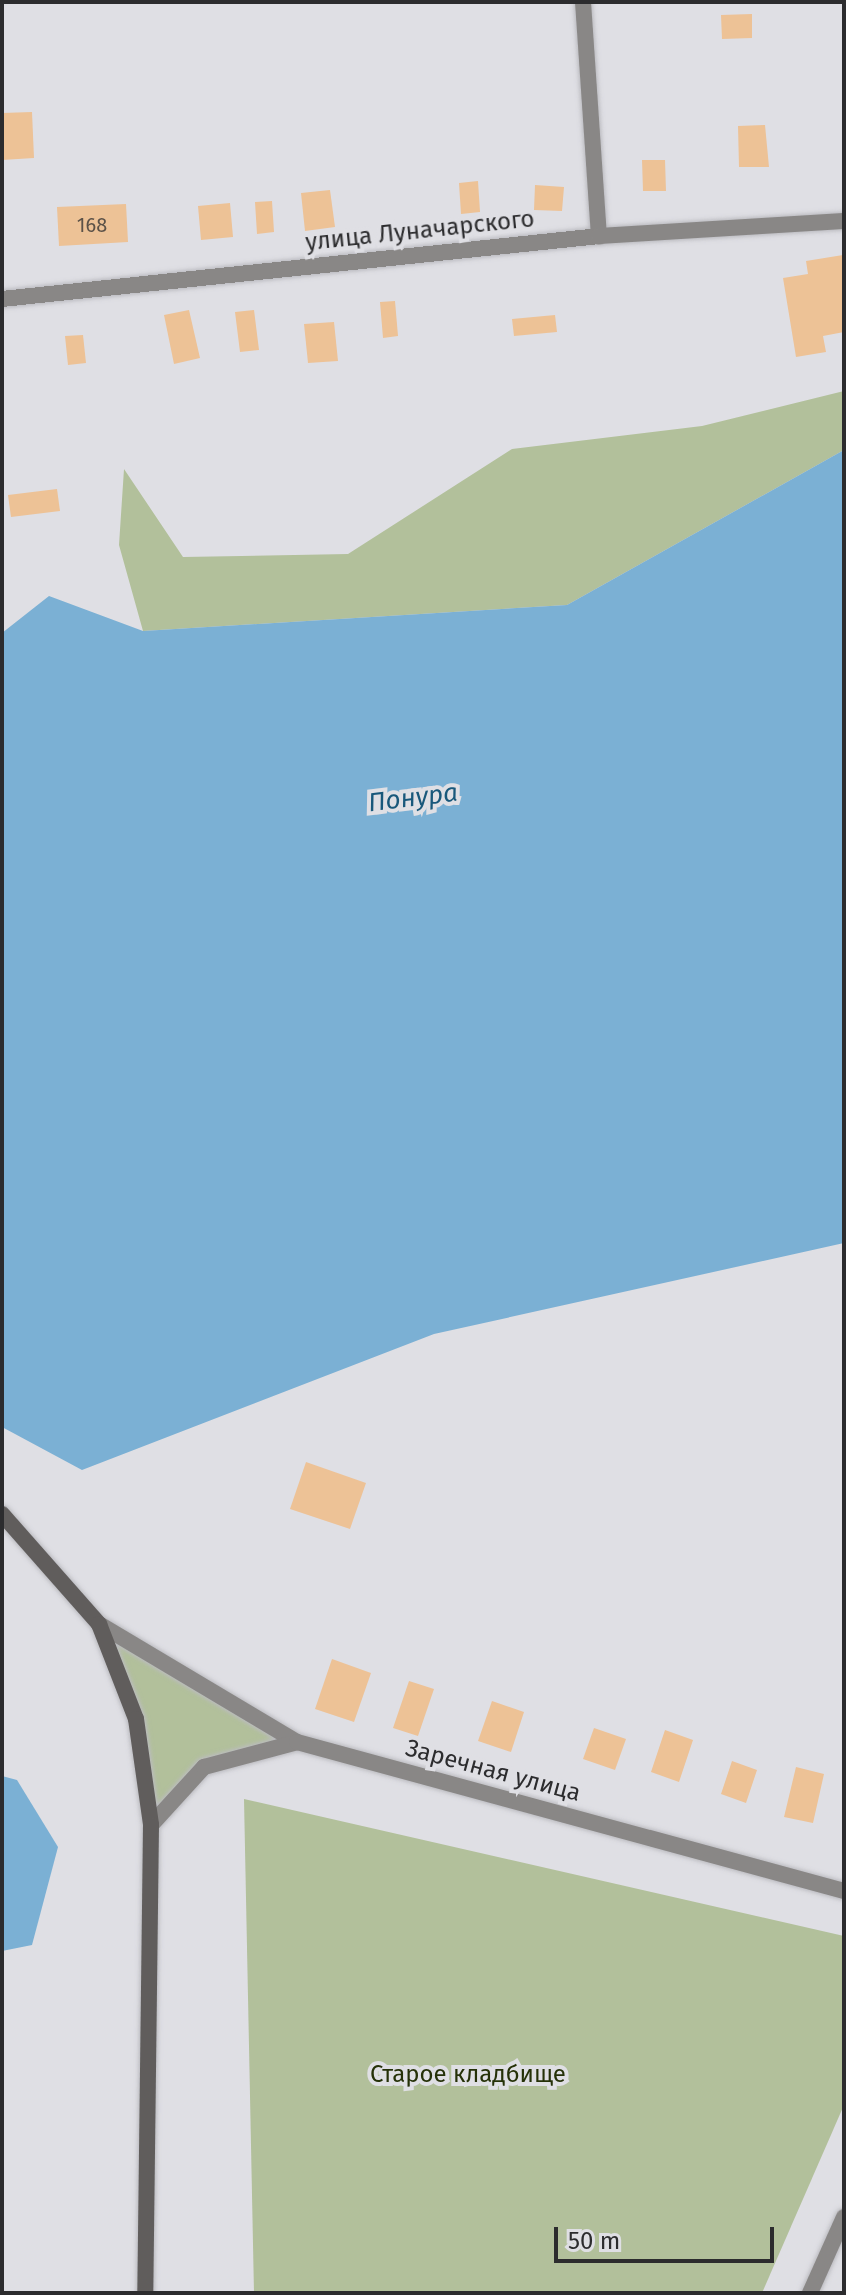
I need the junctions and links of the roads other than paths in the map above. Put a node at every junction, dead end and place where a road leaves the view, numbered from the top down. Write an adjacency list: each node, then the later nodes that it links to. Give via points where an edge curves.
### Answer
1 (583, 2): 3 (street)
2 (844, 221): 3 (street, улица Луначарского)
3 (599, 236): 4 (street, улица Луначарского)
4 (2, 299)
5 (2, 1514): 6 (street)
6 (99, 1624): 7 (street); 8 (street, via 136,1719)
7 (297, 1742): 8 (street, via 204,1767); 9 (street, Заречная улица)
8 (151, 1825): 11 (street)
9 (844, 1891)
10 (844, 2217): 12 (street)
11 (145, 2293)
12 (810, 2293)

